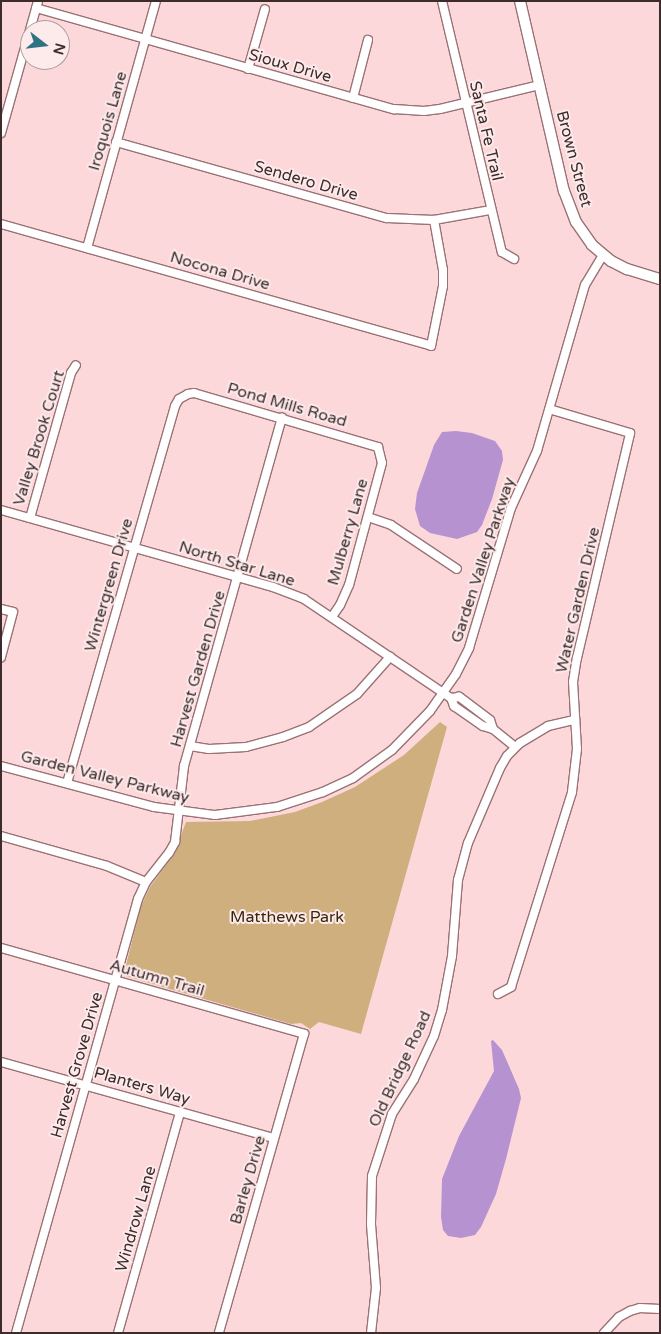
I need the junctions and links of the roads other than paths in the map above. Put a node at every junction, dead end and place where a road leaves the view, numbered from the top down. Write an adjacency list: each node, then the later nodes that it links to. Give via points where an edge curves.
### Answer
1 (156, 1): 6 (street, Iroquois Lane)
2 (442, 1): 11 (street, Santa Fe Trail)
3 (520, 1): 9 (main road, Brown Street)
4 (37, 5): 6 (street, Sioux Drive); 12 (street)
5 (265, 8): 8 (street)
6 (146, 39): 8 (street, Sioux Drive); 13 (street, Iroquois Lane)
7 (368, 40): 10 (street)
8 (248, 68): 10 (street, Sioux Drive)
9 (540, 85): 11 (street, Sioux Drive); 18 (main road, Brown Street, via 572,214 588,240)
10 (352, 98): 11 (street, Sioux Drive, via 410,111)
11 (466, 104): 14 (street, Santa Fe Trail)
12 (1, 133)
13 (116, 142): 15 (street, Sendero Drive, via 365,213 387,218); 17 (street, Iroquois Lane)
14 (491, 210): 15 (street, Sendero Drive); 19 (street, Santa Fe Trail, via 502,252)
15 (434, 220): 17 (street, Nocona Drive, via 443,286 431,346)
16 (1, 224): 17 (street, Nocona Drive)
17 (87, 248)
18 (603, 255): 20 (main road, Brown Street, via 627,269); 23 (street, Garden Valley Parkway, via 584,285)
19 (514, 259)
20 (660, 278)
21 (76, 365): 28 (street, Valley Brook Court, via 71,372)
22 (183, 397): 24 (street, Pond Mills Road, via 194,393); 29 (street, Wintergreen Drive, via 175,406)
23 (548, 409): 36 (street, Garden Valley Parkway, via 537,451 509,515 474,635 456,674); 37 (street, Water Garden Drive, via 630,433 577,658 573,682)
24 (282, 418): 25 (street, Pond Mills Road, via 373,444); 31 (street, Harvest Garden Drive)
25 (381, 453): 27 (street, Mulberry Lane, via 382,463)
26 (1, 510): 28 (street, North Star Lane)
27 (368, 517): 30 (street, via 391,525); 33 (street, Mulberry Lane, via 348,585)
28 (30, 518): 29 (street, North Star Lane)
29 (134, 548): 31 (street, North Star Lane); 41 (street, Wintergreen Drive)
30 (457, 569)
31 (238, 577): 33 (street, North Star Lane, via 289,593); 38 (street, Harvest Garden Drive)
32 (1, 609): 34 (street, via 13,612)
33 (332, 616): 35 (street, North Star Lane)
34 (1, 657)
35 (390, 657): 36 (street, North Star Lane); 38 (street, via 357,694 309,727 246,747 210,749)
36 (442, 692): 39 (street, North Star Lane, via 451,698 454,706 482,726 493,729); 42 (street, Garden Valley Parkway, via 416,727 392,750 338,786 293,803 262,810 215,815)
37 (575, 720): 39 (street, Old Bridge Road, via 548,726); 47 (street, Water Garden Drive, via 577,749 572,792 511,987)
38 (190, 746): 42 (street, Harvest Garden Drive)
39 (515, 747): 57 (street, Old Bridge Road, via 500,768 462,861 448,984 434,1036 392,1114 372,1176 370,1224 376,1288)
40 (1, 766): 41 (street, Garden Valley Parkway)
41 (67, 783): 42 (street, Garden Valley Parkway)
42 (179, 812): 44 (street, Harvest Grove Drive, via 175,842)
43 (1, 836): 44 (street, via 120,870)
44 (146, 882): 46 (street, Harvest Grove Drive, via 138,899)
45 (1, 948): 46 (street, Autumn Trail)
46 (116, 980): 48 (street, Autumn Trail); 50 (street, Harvest Grove Drive)
47 (498, 994)
48 (304, 1034): 52 (street, Barley Drive)
49 (1, 1062): 50 (street, Planters Way)
50 (86, 1084): 51 (street, Planters Way); 54 (street, Harvest Grove Drive)
51 (180, 1112): 52 (street, Planters Way); 55 (street, Windrow Lane)
52 (274, 1138): 56 (street, Barley Drive)
53 (660, 1309): 58 (street, via 630,1311 619,1317)
54 (16, 1333)
55 (118, 1333)
56 (219, 1333)
57 (371, 1333)
58 (604, 1333)

